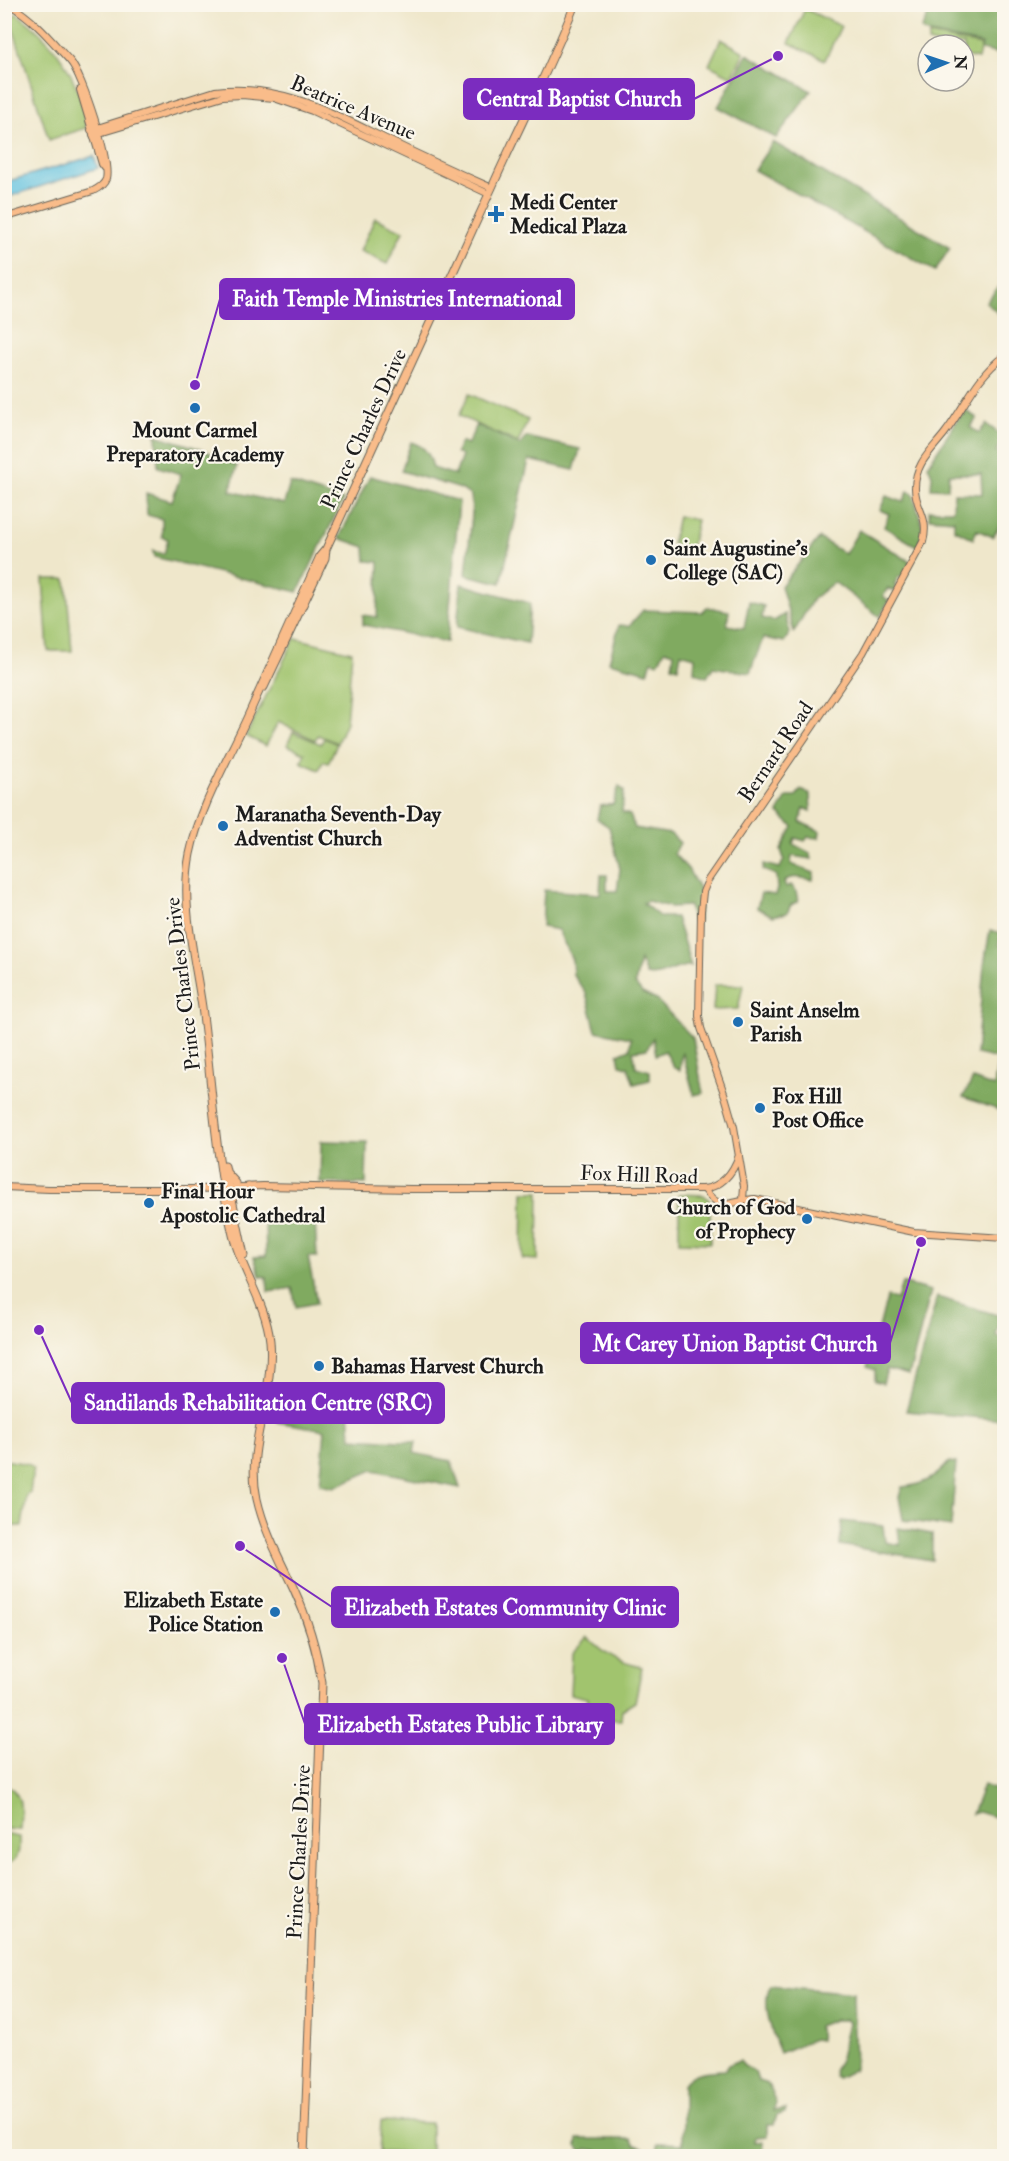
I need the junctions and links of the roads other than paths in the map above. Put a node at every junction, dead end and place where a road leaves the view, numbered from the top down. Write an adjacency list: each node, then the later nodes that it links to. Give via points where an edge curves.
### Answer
1 (9, 4): 5 (main road, via 40,26 74,67)
2 (575, 4): 4 (highway, Prince Charles Drive)
3 (580, 4): 4 (highway, Prince Charles Drive)
4 (566, 29): 6 (highway, Prince Charles Drive)
5 (94, 131): 6 (main road, Beatrice Avenue, via 215,91 266,91 303,100); 7 (main road, via 106,164 105,181 98,188)
6 (490, 191): 9 (highway, Prince Charles Drive, via 196,831 188,870 190,938)
7 (4, 218)
8 (1005, 356): 10 (main road, Bernard Road, via 977,383 924,456 915,489 926,525 923,542 863,653 706,885 699,955 700,1028 725,1096 739,1154)
9 (216, 1125): 11 (highway, Prince Charles Drive); 11 (highway, Prince Charles Drive)
10 (738, 1167): 15 (main road); 17 (main road)
11 (228, 1185): 12 (main road, Fox Hill Road); 13 (main road, Fox Hill Road); 14 (main road, Fox Hill Road); 21 (highway, Prince Charles Drive); 23 (highway, Prince Charles Drive, via 233,1237)
12 (263, 1186): 14 (main road, Fox Hill Road); 16 (main road, Fox Hill Road)
13 (4, 1187)
14 (248, 1187): 21 (highway, via 236,1192)
15 (714, 1188): 16 (main road); 18 (main road)
16 (704, 1189): 18 (main road, Fox Hill Road)
17 (745, 1192): 19 (main road); 20 (main road)
18 (710, 1197): 20 (main road, Fox Hill Road, via 723,1205)
19 (755, 1199): 20 (main road, Fox Hill Road); 22 (main road, Fox Hill Road, via 914,1232)
20 (743, 1200)
21 (231, 1201): 23 (highway, Prince Charles Drive)
22 (1005, 1238)
23 (250, 1278): 24 (highway, Prince Charles Drive, via 266,1320 270,1349 270,1374 256,1450 255,1487 263,1522 306,1619 322,1683)
24 (304, 2157)

